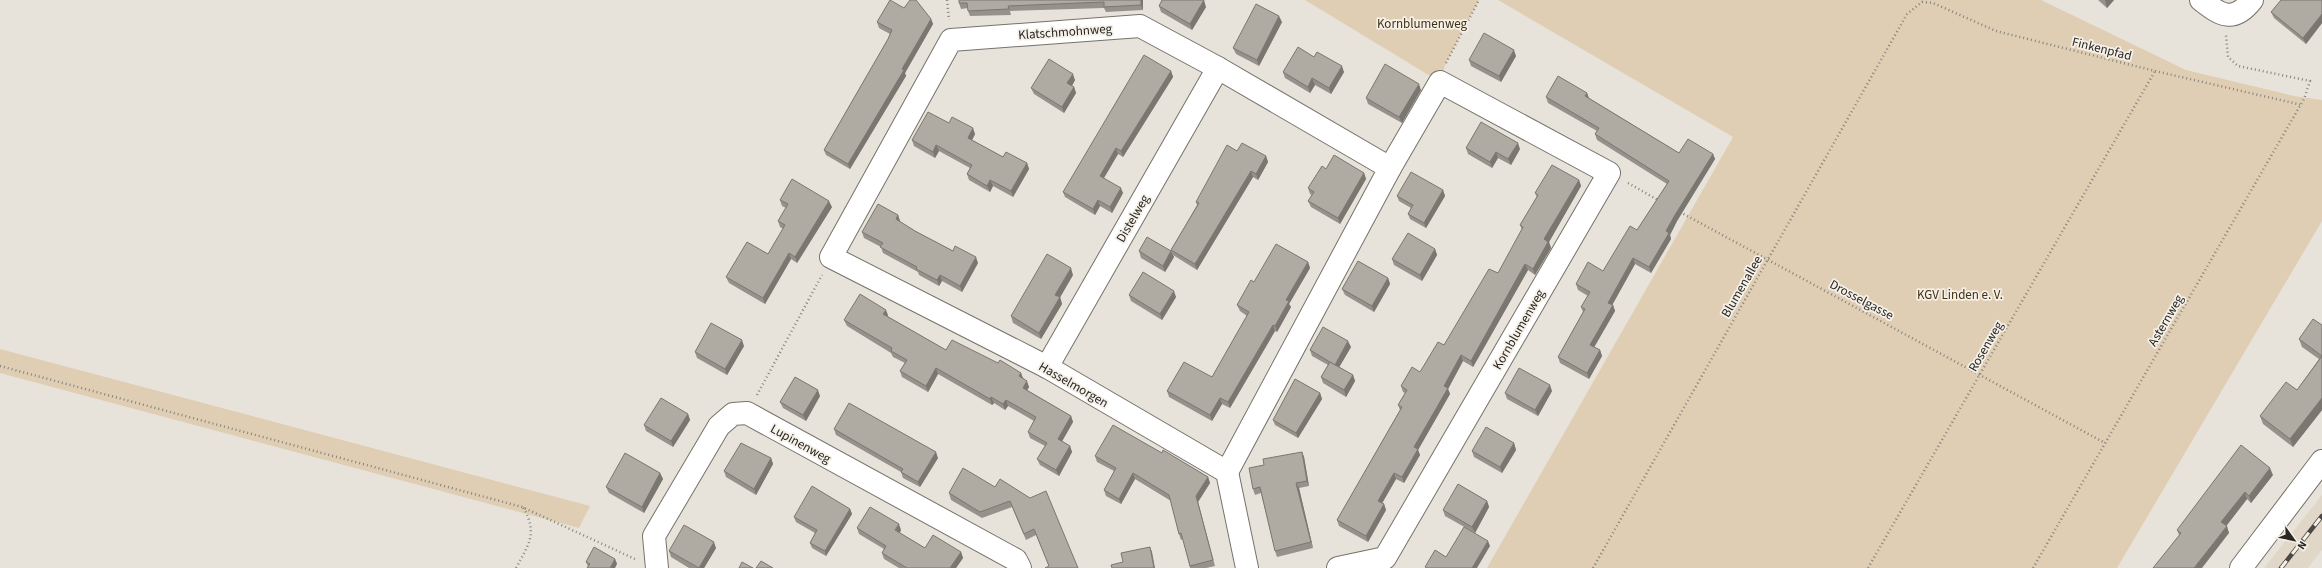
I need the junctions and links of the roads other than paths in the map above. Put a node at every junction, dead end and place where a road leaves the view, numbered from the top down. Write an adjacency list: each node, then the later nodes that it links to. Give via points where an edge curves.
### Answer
1 (2201, 0): 2 (street, via 2216,12 2226,15 2237,13)
2 (2252, 0)
3 (1218, 68): 4 (street, Klatschmohnweg); 5 (street, Klatschmohnweg, via 1140,26 951,40); 6 (street, Distelweg)
4 (1390, 168): 8 (street); 12 (street, Kornblumenweg, via 1440,82 1609,173 1385,558)
5 (831, 257): 6 (street, Hasselmorgen)
6 (1047, 367): 8 (street, Hasselmorgen)
7 (2322, 461): 13 (street)
8 (1227, 472): 11 (street)
9 (648, 565): 10 (street, Lupinenweg, via 654,536 719,426 733,414 747,413 1016,560)
10 (1020, 568)
11 (1247, 568)
12 (1338, 568)
13 (2241, 568)

